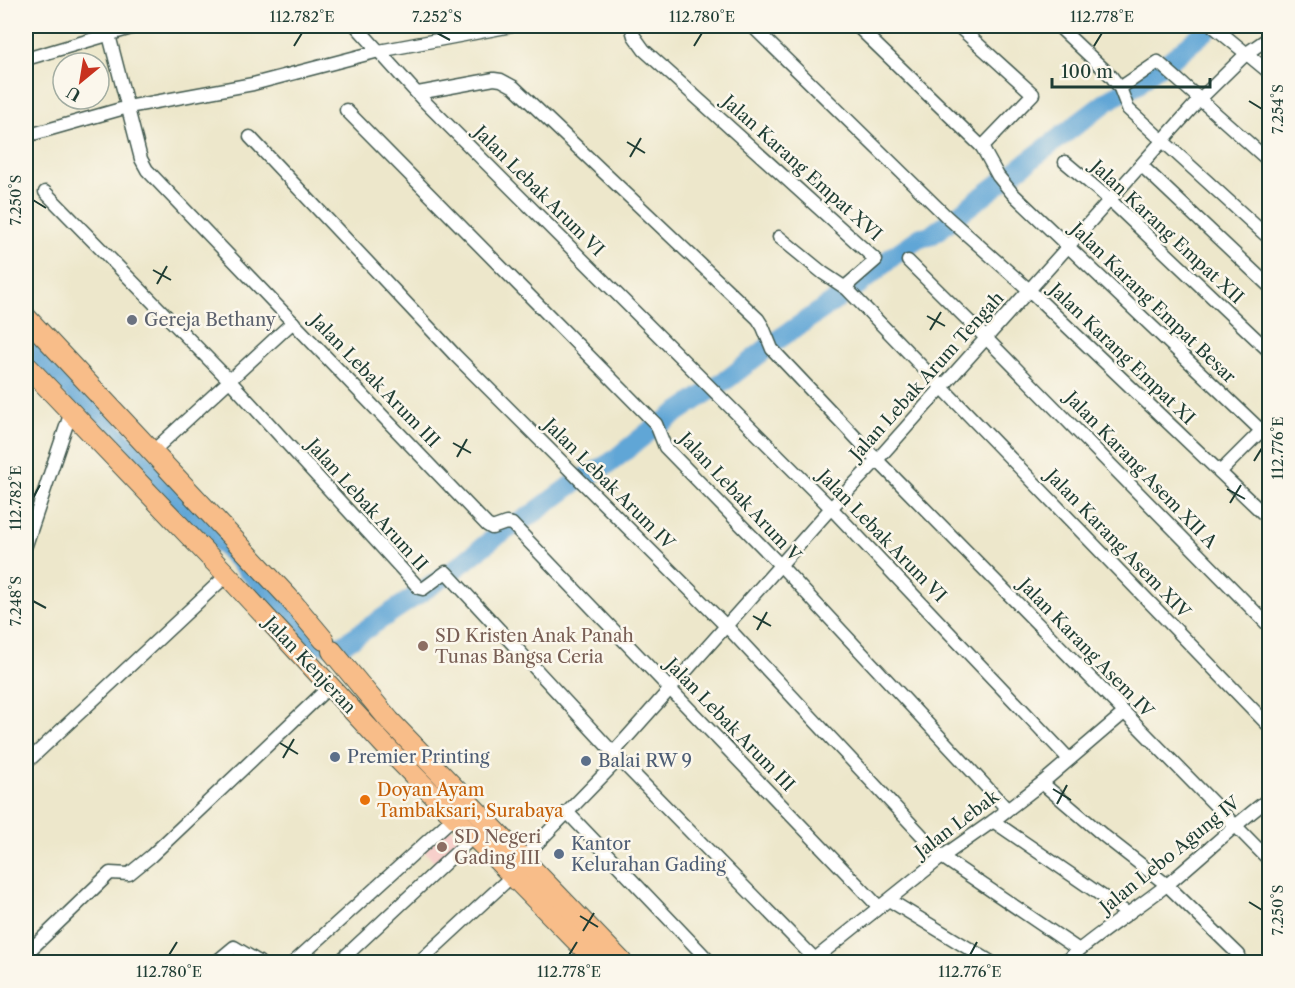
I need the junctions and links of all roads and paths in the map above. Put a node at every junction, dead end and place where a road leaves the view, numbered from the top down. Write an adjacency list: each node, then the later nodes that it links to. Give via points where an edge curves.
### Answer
1 (138, 26): 10 (street)
2 (356, 26): 12 (street, Jalan Lebak Arum VI)
3 (512, 26): 12 (street)
4 (631, 26): 36 (street, Jalan Karang Empat XVI, via 644,50 876,260)
5 (752, 26): 35 (street, Jalan Karang Empat XI, via 951,220)
6 (857, 26): 24 (street, Jalan Karang Empat Besar)
7 (958, 26): 24 (street, via 1033,94)
8 (1058, 26): 17 (street, via 1105,69)
9 (1215, 27): 13 (street)
10 (109, 35): 14 (street); 19 (street, Jalan Lebak Arum III)
11 (1269, 37): 13 (street, Jalan Lebak Arum Tengah)
12 (379, 51): 16 (street, Jalan Lebak Arum VI); 19 (street, via 253,84)
13 (1247, 53): 15 (street); 18 (street, Jalan Lebak Arum Tengah)
14 (26, 59)
15 (1269, 73)
16 (418, 93): 47 (street, via 494,79 514,87 758,319 771,346); 49 (street, Jalan Lebak Arum VI)
17 (1121, 93): 18 (street, via 1156,62); 23 (street, via 1128,109)
18 (1199, 100): 23 (street, Jalan Lebak Arum Tengah); 26 (street)
19 (128, 107): 21 (street); 38 (street, Jalan Lebak Arum III, via 144,166)
20 (346, 110): 52 (street, Jalan Lebak Arum V, via 657,426 665,447)
21 (26, 136)
22 (250, 137): 54 (street, Jalan Lebak Arum IV, via 455,355)
23 (1161, 141): 27 (street, Jalan Lebak Arum Tengah); 31 (street)
24 (982, 147): 32 (street, Jalan Karang Empat Besar, via 1005,184)
25 (1065, 162): 29 (street, Jalan Karang Empat XII)
26 (1269, 162)
27 (1141, 165): 29 (street, Jalan Lebak Arum Tengah); 34 (street)
28 (45, 192): 42 (street, Jalan Lebak Arum II)
29 (1110, 200): 32 (street, Jalan Lebak Arum Tengah); 40 (street, Jalan Karang Empat XII)
30 (779, 237): 36 (street)
31 (1269, 239)
32 (1067, 246): 35 (street, Jalan Lebak Arum Tengah); 45 (street, Jalan Karang Empat Besar)
33 (908, 261): 39 (street, Jalan Karang Asem XII A)
34 (1269, 286)
35 (1028, 289): 39 (street, Jalan Lebak Arum Tengah); 48 (street, Jalan Karang Empat XI)
36 (848, 290): 43 (street)
37 (26, 317): 46 (main road, Jalan Kenjeran)
38 (293, 322): 42 (street); 57 (street, Jalan Lebak Arum III, via 489,527 514,526)
39 (986, 338): 43 (street, Jalan Lebak Arum Tengah); 55 (street, Jalan Karang Asem XII A)
40 (1269, 352)
41 (27, 368): 44 (main road, Jalan Kenjeran)
42 (229, 380): 46 (street); 60 (street, Jalan Lebak Arum II, via 419,588 447,573)
43 (941, 386): 47 (street, Jalan Lebak Arum Tengah); 59 (street, Jalan Karang Asem XIV)
44 (71, 412): 51 (street); 53 (main road, Jalan Kenjeran)
45 (1267, 431): 48 (street)
46 (152, 452): 72 (main road, Jalan Kenjeran, via 288,597 390,721)
47 (877, 460): 49 (street, Jalan Lebak Arum Tengah); 58 (street, Jalan Karang Asem IV)
48 (1220, 472): 50 (street, Jalan Karang Empat XI)
49 (831, 508): 52 (street, Jalan Lebak Arum Tengah); 61 (street, Jalan Lebak Arum VI)
50 (1269, 520)
51 (26, 545)
52 (781, 566): 54 (street, Jalan Lebak Arum Tengah); 65 (street, Jalan Lebak Arum V)
53 (227, 575): 56 (main road, Jalan Kenjeran); 62 (street)
54 (726, 627): 57 (street, Jalan Lebak Arum Tengah); 71 (street, Jalan Lebak Arum IV)
55 (1269, 627)
56 (330, 687): 67 (main road, Jalan Kenjeran); 81 (street, via 150,856 129,874 110,873)
57 (672, 689): 60 (street, Jalan Lebak Arum Tengah); 76 (street, Jalan Lebak Arum III)
58 (1124, 713): 61 (street, Jalan Lebak); 69 (street, Jalan Karang Asem IV)
59 (1269, 727)
60 (616, 756): 66 (street, Jalan Lebak Arum Tengah); 84 (street, Jalan Lebak Arum II)
61 (1069, 759): 63 (street, Jalan Lebak)
62 (26, 763)
63 (1041, 783): 65 (street, Jalan Lebak); 75 (street)
64 (1269, 798): 69 (street, Jalan Lebo Agung IV)
65 (1007, 809): 68 (street, Jalan Lebak)
66 (567, 812): 72 (street, Jalan Lebak Arum Tengah); 91 (street)
67 (454, 817): 70 (main road, Jalan Kenjeran); 87 (street)
68 (993, 821): 71 (street, Jalan Lebak); 78 (street)
69 (1235, 825): 73 (street, Jalan Karang Asem IV); 75 (street, Jalan Lebo Agung IV)
70 (473, 837): 74 (main road, Jalan Kenjeran); 88 (street)
71 (942, 857): 76 (street, Jalan Lebak); 80 (street, Jalan Lebak Arum IV)
72 (523, 858): 77 (main road, Jalan Kenjeran)
73 (1269, 861)
74 (512, 876): 77 (main road, Jalan Kenjeran); 89 (street)
75 (1167, 885): 78 (street, Jalan Lebo Agung IV); 82 (street)
76 (884, 903): 84 (street, Jalan Lebak); 92 (street, Jalan Lebak Arum III)
77 (560, 911): 79 (main road, Jalan Kenjeran)
78 (1127, 913): 80 (street, Jalan Lebo Agung IV)
79 (577, 929): 83 (main road, Jalan Kenjeran); 90 (main road, Jalan Kenjeran)
80 (1079, 950): 93 (street, Jalan Lebo Agung IV)
81 (26, 954)
82 (1239, 955)
83 (590, 960)
84 (813, 961)
85 (216, 963): 86 (street, via 234,947)
86 (259, 963)
87 (294, 963)
88 (339, 963)
89 (419, 963)
90 (622, 963)
91 (710, 963)
92 (992, 963)
93 (1065, 963)

